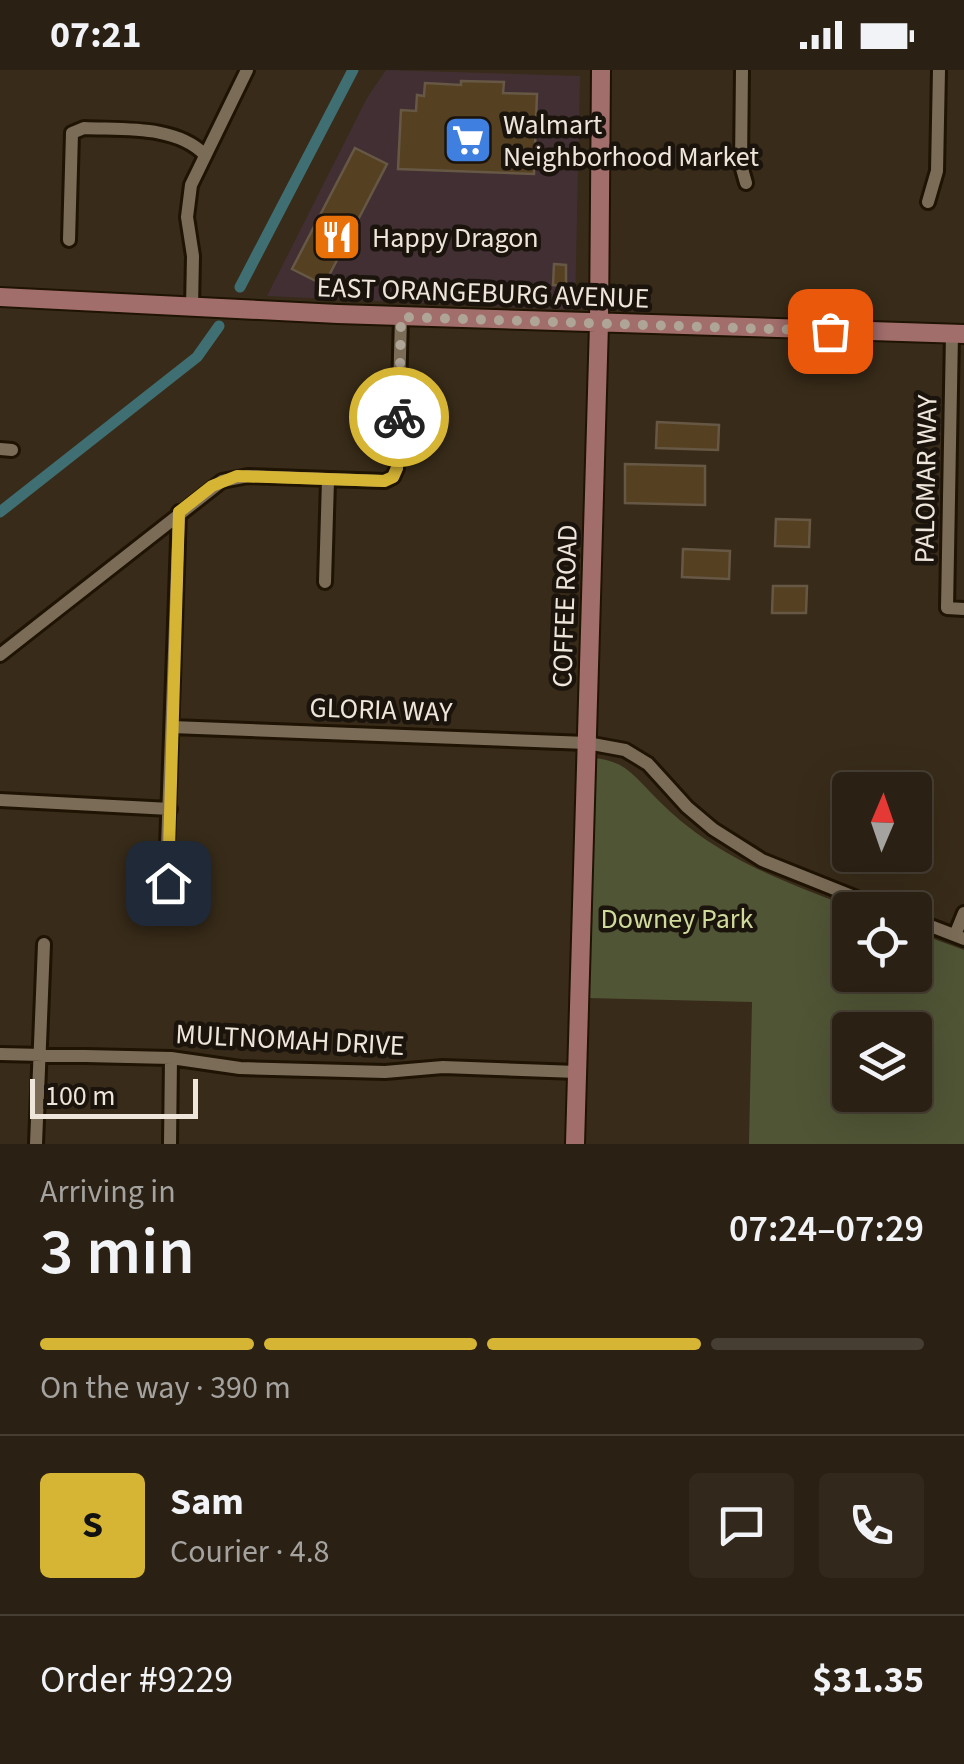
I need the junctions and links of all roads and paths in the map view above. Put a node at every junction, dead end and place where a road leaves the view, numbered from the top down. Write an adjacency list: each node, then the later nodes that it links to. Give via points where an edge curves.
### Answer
1 (247, 70): 5 (street)
2 (601, 70): 12 (main road, COFFEE ROAD)
3 (742, 70): 6 (street)
4 (939, 70): 7 (street, via 937,170)
5 (204, 154): 8 (street, via 176,136 84,128 72,133); 10 (street, via 188,202)
6 (746, 183)
7 (928, 202)
8 (68, 240)
9 (0, 297): 10 (main road, EAST ORANGEBURG AVENUE)
10 (192, 308): 11 (main road, EAST ORANGEBURG AVENUE)
11 (401, 317): 12 (main road, EAST ORANGEBURG AVENUE); 14 (street, via 393,477)
12 (598, 324): 13 (main road, EAST ORANGEBURG AVENUE); 21 (main road, COFFEE ROAD)
13 (958, 334): 15 (street, PALOMAR WAY)
14 (328, 480): 16 (street, via 237,476); 17 (street)
15 (958, 482): 18 (street, PALOMAR WAY, via 947,608)
16 (179, 512): 19 (street); 20 (street)
17 (325, 582)
18 (964, 609)
19 (0, 655)
20 (172, 726): 21 (street, GLORIA WAY); 23 (street)
21 (587, 743): 24 (street, GLORIA WAY, via 625,750 648,764 700,818 762,860); 33 (main road, COFFEE ROAD)
22 (0, 800): 23 (street)
23 (170, 808): 25 (street, via 166,875)
24 (843, 892)
25 (173, 905)
26 (964, 912): 28 (street)
27 (932, 926): 28 (street)
28 (960, 937)
29 (44, 944): 31 (street)
30 (0, 1054): 31 (street, MULTNOMAH DRIVE)
31 (39, 1056): 32 (street, MULTNOMAH DRIVE); 34 (street)
32 (171, 1058): 33 (street, MULTNOMAH DRIVE, via 258,1068); 35 (street)
33 (577, 1072): 36 (main road, COFFEE ROAD)
34 (36, 1144)
35 (170, 1144)
36 (575, 1144)

